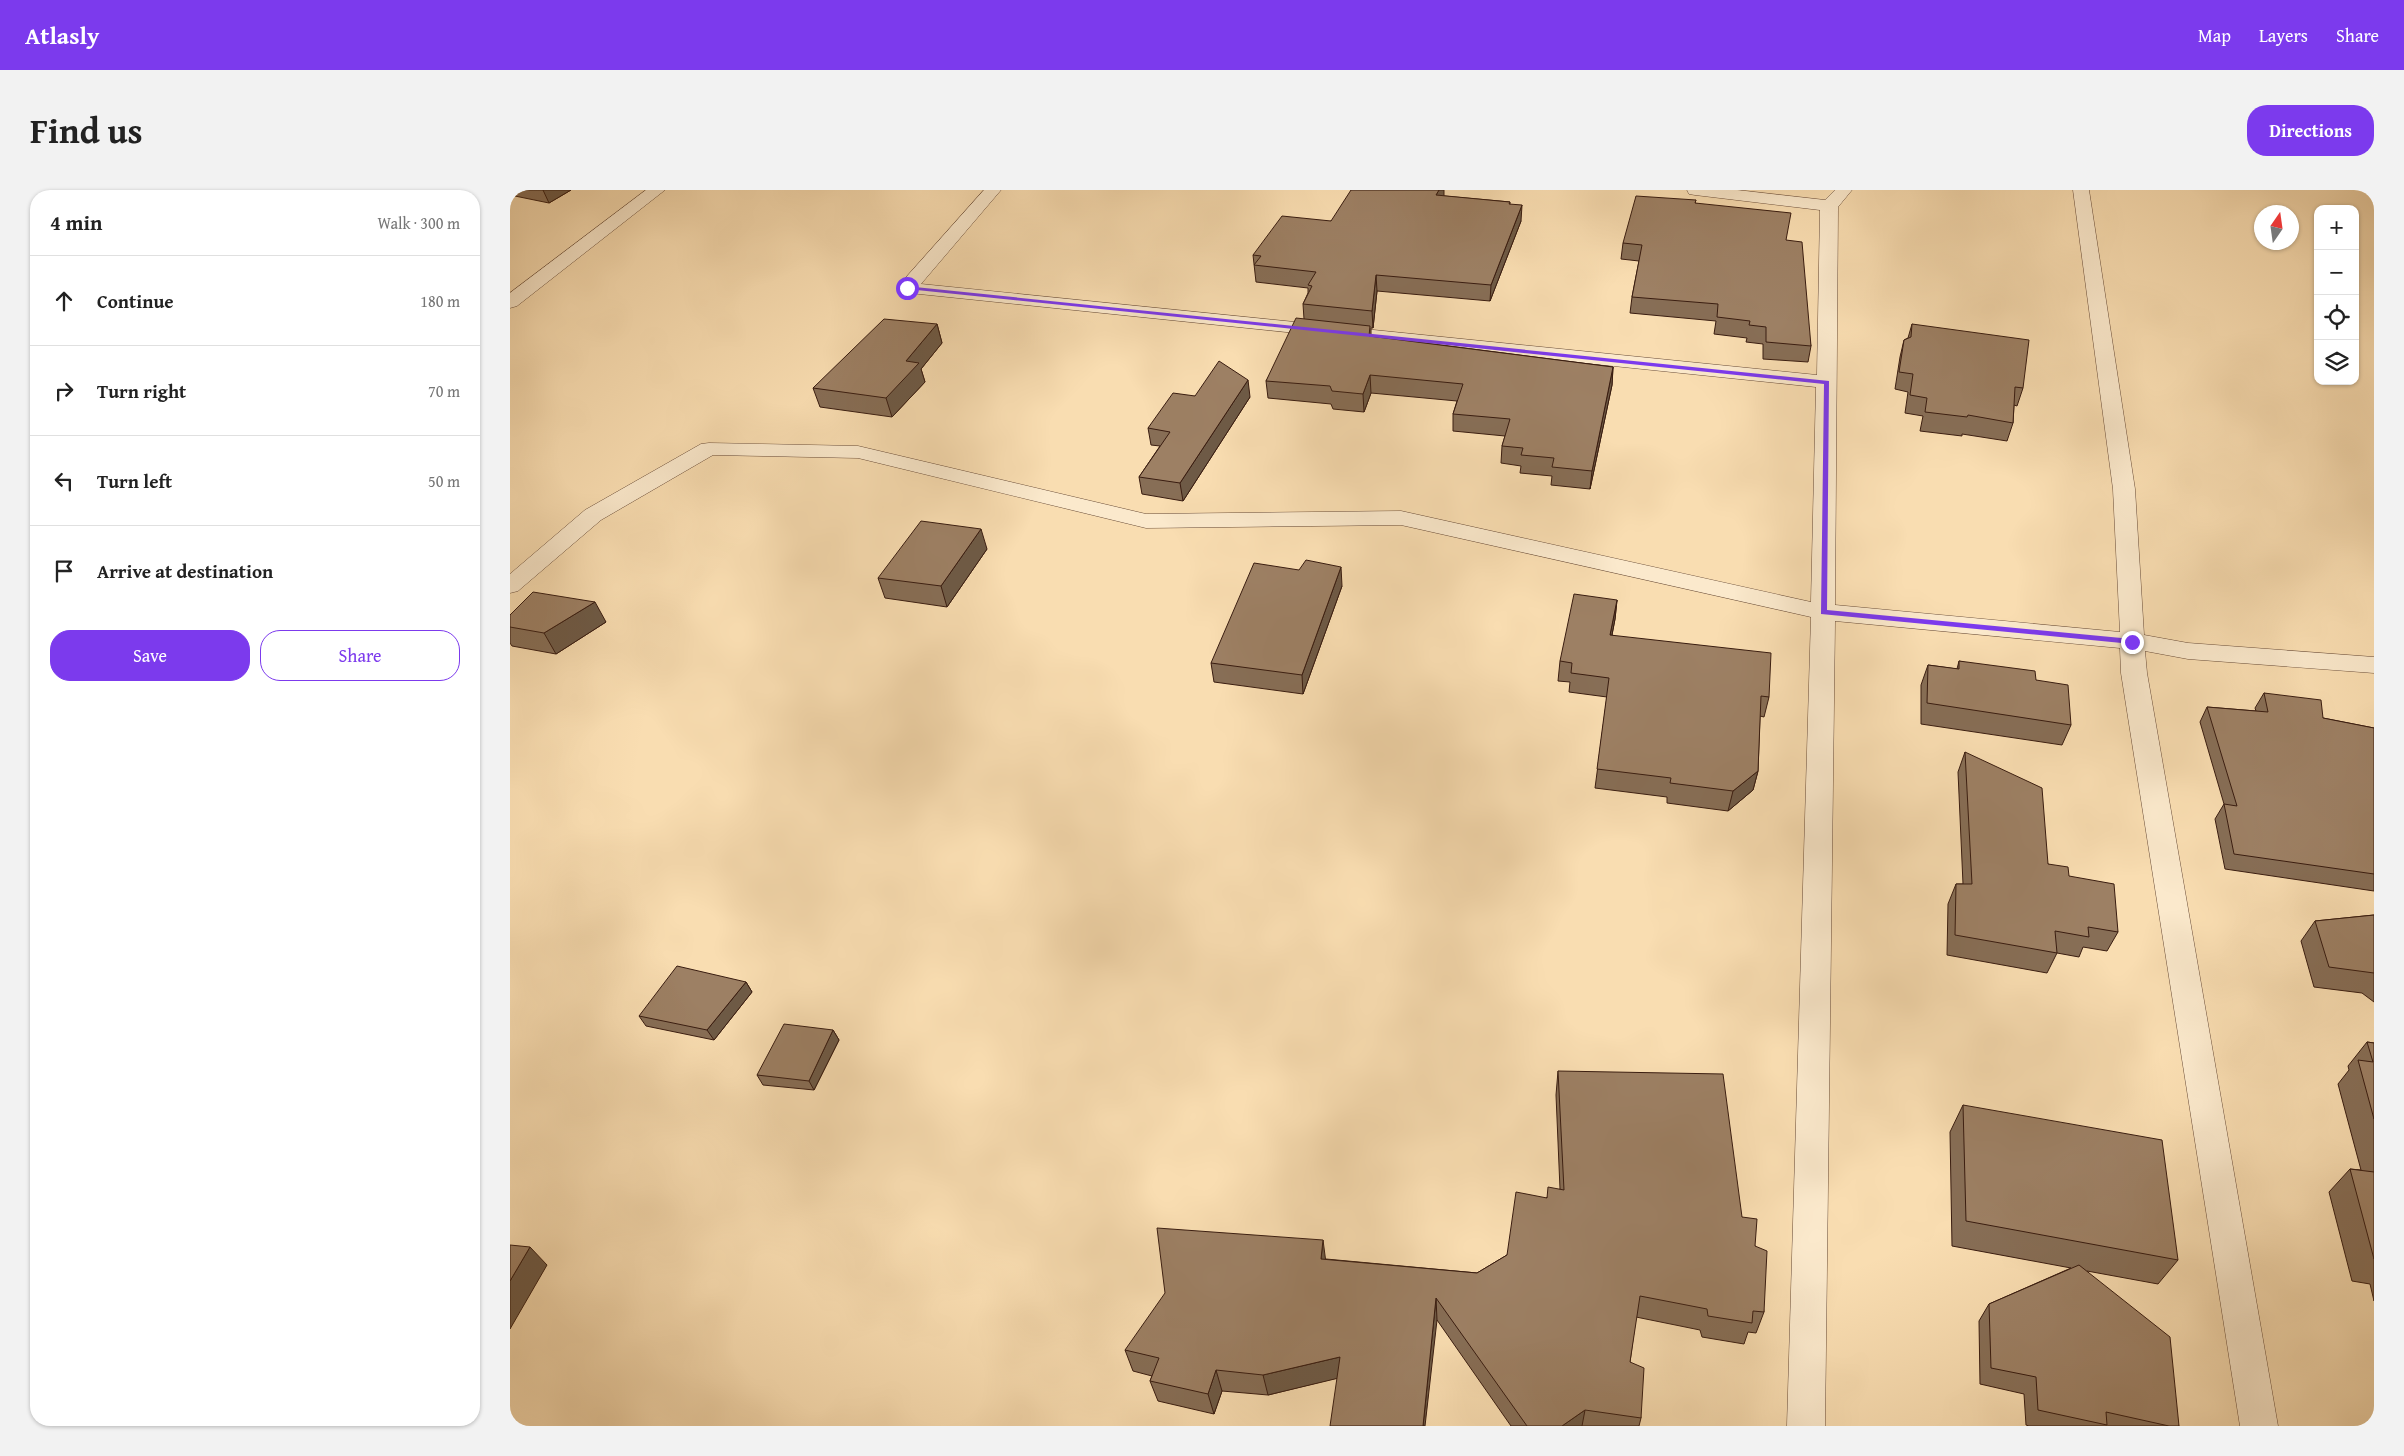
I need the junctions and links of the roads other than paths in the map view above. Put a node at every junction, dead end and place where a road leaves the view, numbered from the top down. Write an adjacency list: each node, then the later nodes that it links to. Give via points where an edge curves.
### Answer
1 (657, 190): 6 (street)
2 (993, 190): 7 (street, via 907,288)
3 (1695, 190): 5 (street)
4 (2081, 190): 10 (street, via 2124,489)
5 (1837, 198): 7 (street)
6 (510, 302)
7 (1827, 382): 9 (street)
8 (510, 586): 9 (street, via 593,516 709,449 858,452 1146,521 1401,518)
9 (1823, 612): 10 (street); 12 (street)
10 (2132, 642): 11 (street, via 2188,651); 13 (street, via 2134,673)
11 (2374, 665)
12 (1806, 1426)
13 (2259, 1426)

